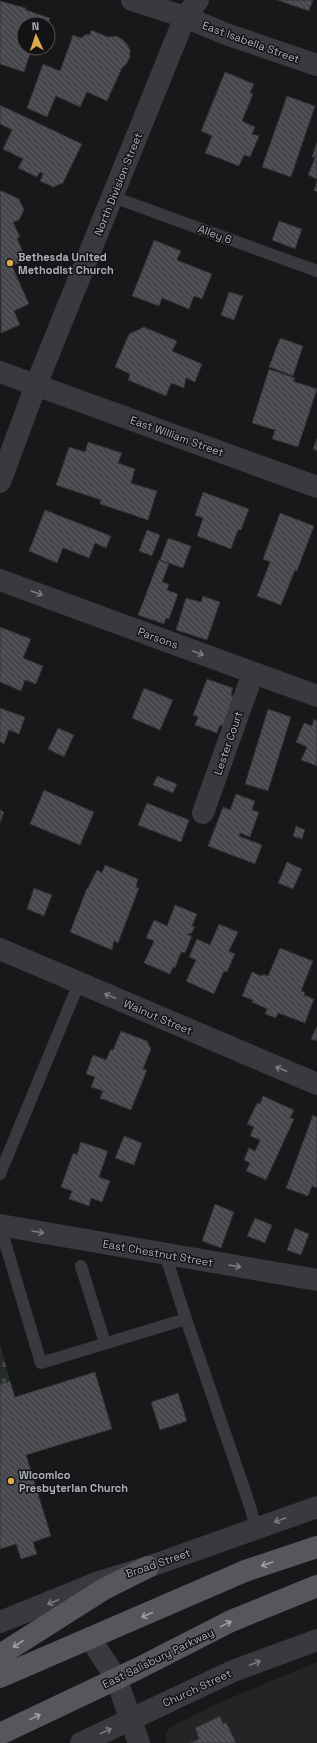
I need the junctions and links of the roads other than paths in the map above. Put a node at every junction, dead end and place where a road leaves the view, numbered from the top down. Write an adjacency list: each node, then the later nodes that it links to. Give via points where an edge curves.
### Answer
1 (132, 0): 2 (street, East Isabella Street)
2 (192, 8): 3 (street, East Isabella Street, via 226,34); 4 (street, North Division Street)
3 (317, 65)
4 (113, 197): 5 (lane, Alley 6); 7 (street, North Division Street)
5 (317, 271)
6 (0, 372): 7 (street, East William Street)
7 (36, 385): 8 (street, North Division Street); 9 (street, East William Street)
8 (0, 482)
9 (317, 487)
10 (0, 580): 11 (street, Parsons, one-way to 11)
11 (253, 673): 12 (street, Parsons); 13 (street, Lester Court)
12 (317, 696)
13 (204, 812)
14 (0, 949): 15 (street, Walnut Street)
15 (78, 983): 16 (street, Walnut Street, one-way to 15); 17 (lane)
16 (317, 1084)
17 (0, 1174)
18 (0, 1225): 19 (street, East Chestnut Street, one-way to 19); 23 (lane, via 41,1363)
19 (165, 1254): 21 (street, East Chestnut Street, one-way to 21); 22 (lane)
20 (81, 1266): 23 (lane)
21 (317, 1280)
22 (186, 1319): 23 (lane); 25 (lane)
23 (105, 1343)
24 (317, 1507): 25 (street, Broad Street, one-way to 25)
25 (256, 1529): 27 (street, Broad Street)
26 (317, 1547): 30 (main road, one-way to 30, via 245,1572)
27 (148, 1567): 29 (street, Broad Street, one-way to 29, via 99,1582); 32 (main road, one-way to 32, via 104,1588)
28 (317, 1586): 34 (main road, East Salisbury Parkway, one-way to 28, via 231,1621)
29 (0, 1622)
30 (90, 1638): 33 (main road); 34 (street)
31 (317, 1640): 35 (street, Church Street, one-way to 31, via 233,1671)
32 (0, 1655)
33 (0, 1677)
34 (116, 1678): 35 (street); 36 (main road, East Salisbury Parkway, one-way to 34)
35 (130, 1719): 37 (street, Church Street, one-way to 35); 38 (street)
36 (0, 1734)
37 (81, 1743)
38 (139, 1743)

